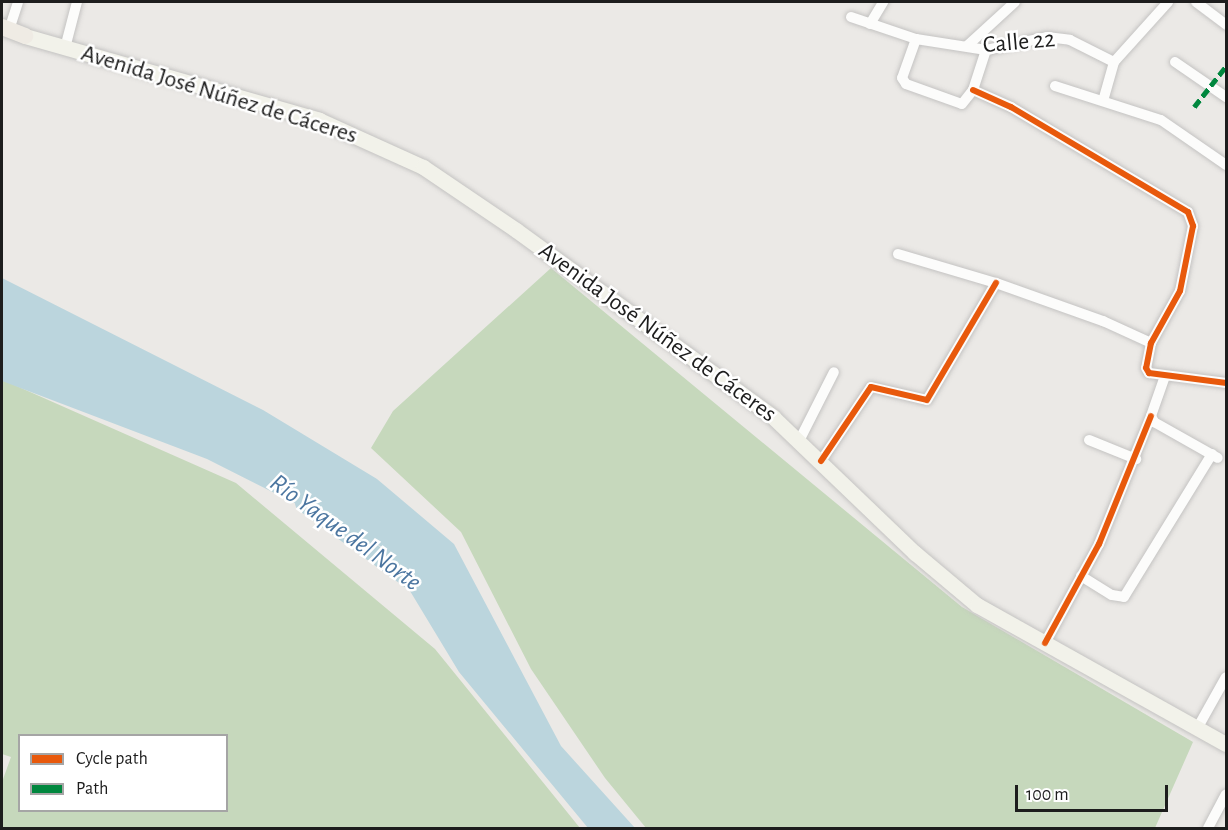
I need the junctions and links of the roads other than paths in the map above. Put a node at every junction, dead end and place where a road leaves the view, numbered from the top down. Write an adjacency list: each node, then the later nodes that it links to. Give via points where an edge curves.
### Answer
1 (18, 2): 10 (street)
2 (77, 2): 13 (street)
3 (883, 2): 8 (street)
4 (1015, 2): 12 (street)
5 (1168, 2): 15 (street)
6 (1196, 2): 9 (street)
7 (850, 17): 8 (street, Calle 22)
8 (870, 24): 11 (street, Calle 22)
9 (1227, 25)
10 (9, 31): 13 (main road, Avenida José Núñez de Cáceres)
11 (916, 39): 12 (street, Calle 22); 18 (street, via 902,78 906,84 962,104)
12 (967, 46): 14 (street, Calle 22)
13 (65, 48): 30 (main road, Avenida José Núñez de Cáceres, via 319,120 423,167 773,417)
14 (986, 50): 15 (street, Calle 22, via 1047,37 1070,40); 18 (street)
15 (1114, 62): 20 (street)
16 (1175, 62): 19 (street)
17 (1054, 86): 20 (street)
18 (973, 90): 24 (street, via 1011,107 1191,216 1180,291)
19 (1227, 97)
20 (1103, 101): 21 (street, via 1161,120)
21 (1227, 165)
22 (898, 254): 23 (street)
23 (996, 284): 24 (street, via 1103,321); 32 (street, via 927,400 871,387)
24 (1151, 343): 26 (street, via 1146,368 1149,373)
25 (834, 372): 30 (street)
26 (1165, 376): 27 (street); 28 (street)
27 (1227, 383)
28 (1151, 416): 31 (street); 33 (street, via 1154,422 1215,456 1124,597 1112,595)
29 (1089, 440): 31 (street)
30 (799, 441): 32 (main road, Avenida José Núñez de Cáceres)
31 (1136, 459): 33 (street)
32 (821, 461): 34 (main road, Avenida José Núñez de Cáceres, via 977,605)
33 (1081, 576): 34 (street)
34 (1045, 643): 36 (main road, Avenida José Núñez de Cáceres)
35 (1227, 677): 36 (street)
36 (1198, 727): 37 (main road, Avenida José Núñez de Cáceres)
37 (1227, 744)
38 (1227, 794): 39 (street)
39 (1208, 828)

